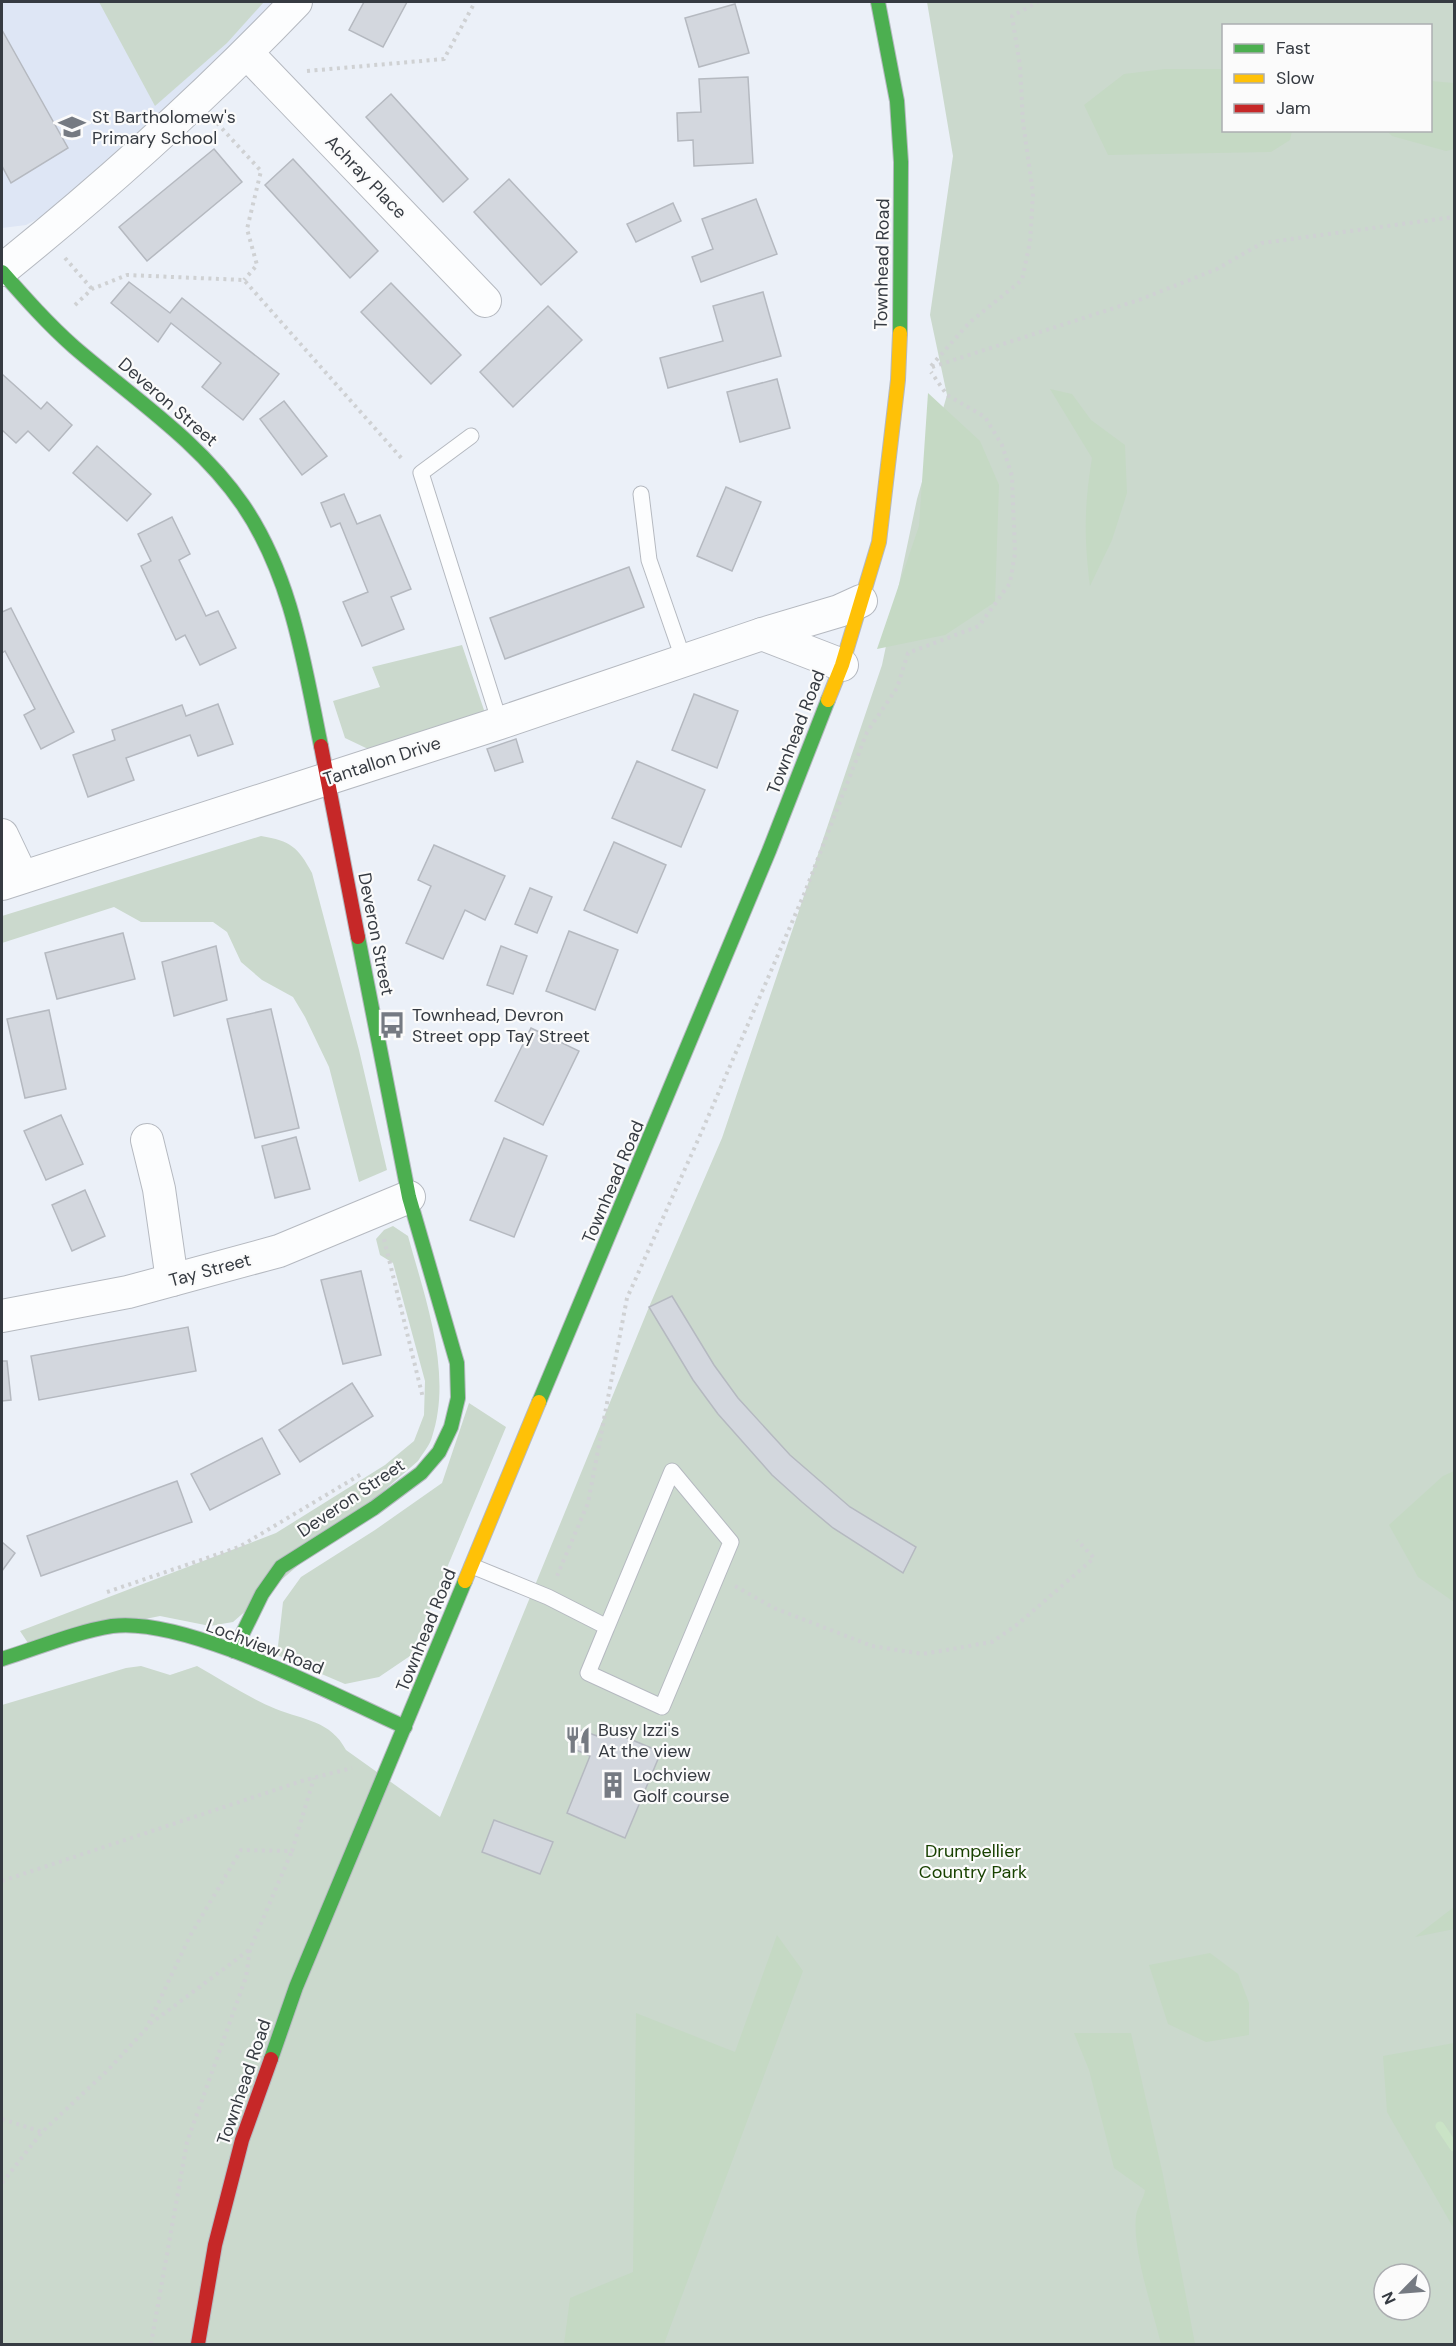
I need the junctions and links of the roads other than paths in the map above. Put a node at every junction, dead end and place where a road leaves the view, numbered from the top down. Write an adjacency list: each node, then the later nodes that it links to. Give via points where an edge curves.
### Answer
1 (296, 2): 3 (street)
2 (878, 2): 8 (street, Townhead Road, via 897,101 902,275 898,380 889,464 879,542)
3 (257, 64): 4 (street, via 196,100); 5 (street, Achray Place)
4 (2, 271): 13 (street, Deveron Street, via 51,327 196,447 234,493 261,536 298,631)
5 (485, 301)
6 (471, 436): 12 (lane, via 421,473)
7 (641, 494): 10 (lane, via 649,560)
8 (861, 601): 9 (street, Tantallon Drive); 11 (street, Townhead Road)
9 (762, 634): 10 (street, Tantallon Drive); 11 (street)
10 (684, 661): 12 (street, Tantallon Drive)
11 (842, 665): 20 (street, Townhead Road, via 770,851)
12 (500, 723): 13 (street, Tantallon Drive)
13 (326, 779): 15 (street, Tantallon Drive); 17 (street, Deveron Street)
14 (2, 835): 15 (street)
15 (12, 881)
16 (147, 1140): 18 (street, via 159,1189)
17 (409, 1197): 18 (street, Tay Street, via 279,1251); 22 (street, Deveron Street, via 457,1363 460,1389 454,1423 443,1448 429,1466 398,1492 281,1567)
18 (172, 1280): 19 (street, Tay Street)
19 (2, 1316)
20 (472, 1566): 21 (lane, via 548,1597); 24 (street, Townhead Road)
21 (606, 1627): 21 (lane, via 588,1673 662,1707 731,1542 672,1471)
22 (234, 1651): 23 (street, Lochview Road, via 158,1628 114,1626); 24 (street, Lochview Road)
23 (2, 1659)
24 (405, 1727): 25 (street, Townhead Road, via 296,1987 242,2140 215,2246)
25 (198, 2344)

